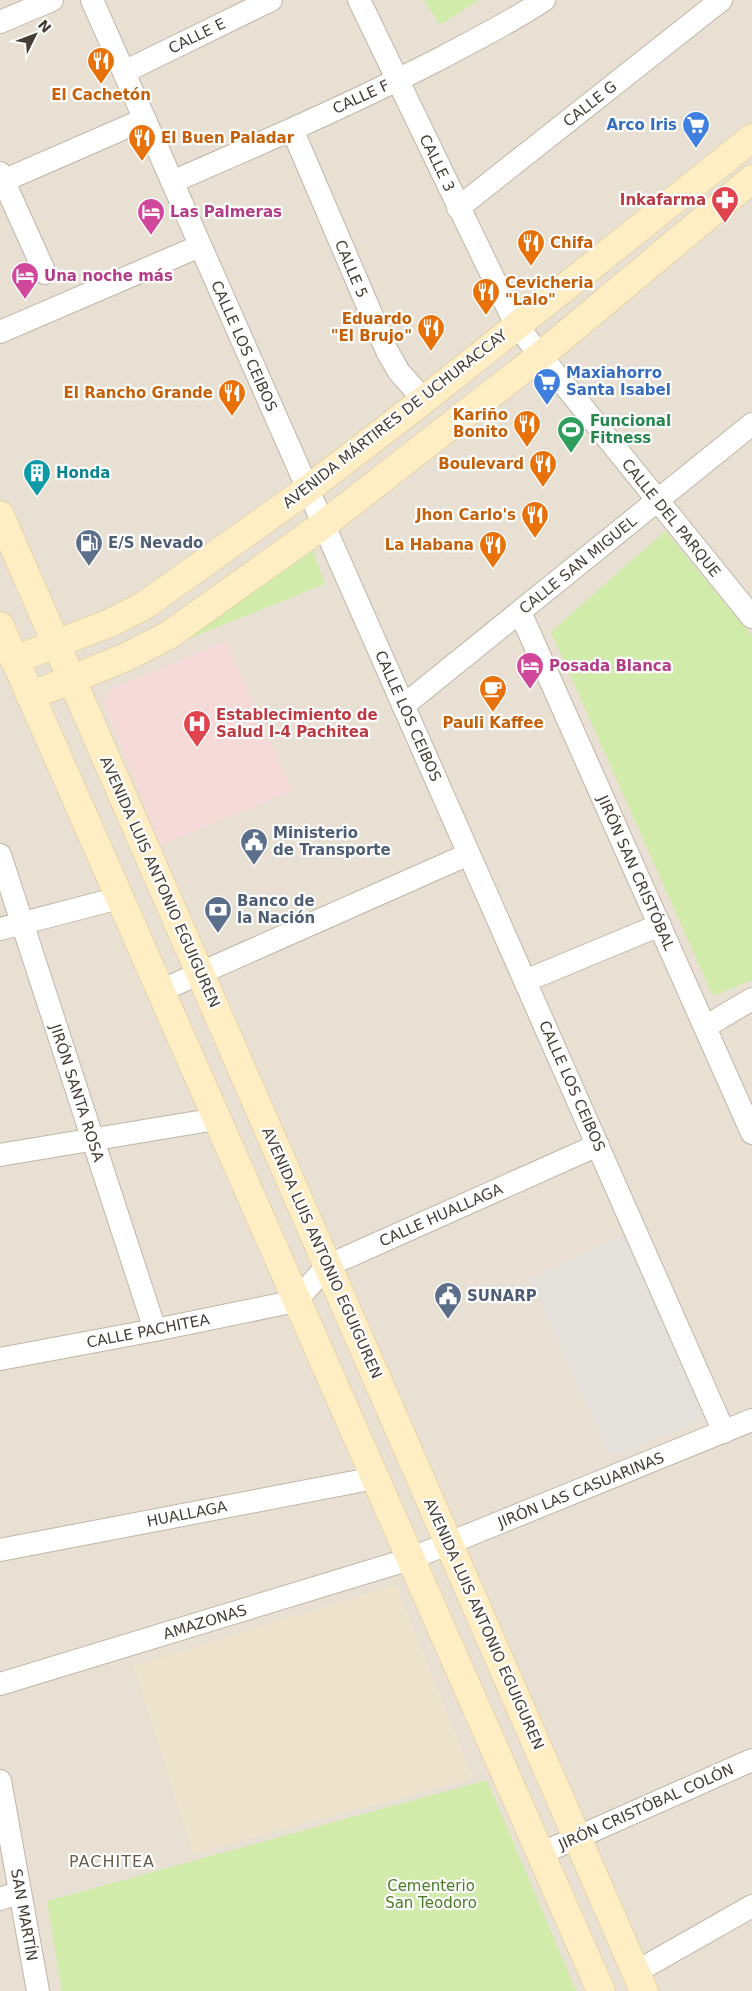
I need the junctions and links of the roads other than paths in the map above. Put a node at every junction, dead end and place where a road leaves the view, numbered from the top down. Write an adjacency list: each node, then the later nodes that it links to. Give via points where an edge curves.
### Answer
1 (52, 0): 8 (street)
2 (92, 0): 9 (street, CALLE LOS CEIBOS)
3 (271, 0): 7 (street, CALLE E)
4 (359, 0): 10 (street, CALLE 3)
5 (544, 0): 10 (street, CALLE F)
6 (721, 0): 17 (street, CALLE G)
7 (235, 8): 9 (street, CALLE E)
8 (0, 22)
9 (124, 72): 11 (street, CALLE LOS CEIBOS)
10 (397, 80): 12 (street, CALLE F); 17 (street, CALLE 3)
11 (144, 119): 14 (street); 16 (street, CALLE LOS CEIBOS)
12 (292, 129): 16 (street, CALLE F); 23 (street, CALLE 5, via 386,351 399,372)
13 (752, 138): 20 (main road, AVENIDA MÁRTIRES DE UCHURACCAY)
14 (2, 177): 19 (street)
15 (752, 179): 22 (main road)
16 (172, 182): 18 (street, CALLE LOS CEIBOS)
17 (458, 208): 20 (street, CALLE 3)
18 (200, 246): 21 (street); 25 (street, CALLE LOS CEIBOS)
19 (45, 274)
20 (516, 325): 22 (street, CALLE DEL PARQUE); 23 (main road, AVENIDA MÁRTIRES DE UCHURACCAY)
21 (0, 332)
22 (540, 356): 26 (street, CALLE DEL PARQUE); 28 (main road)
23 (424, 400): 25 (main road, AVENIDA MÁRTIRES DE UCHURACCAY)
24 (752, 424): 26 (street, CALLE SAN MIGUEL)
25 (308, 489): 28 (street, CALLE LOS CEIBOS); 32 (main road, AVENIDA MÁRTIRES DE UCHURACCAY, via 146,605)
26 (657, 501): 29 (street, CALLE SAN MIGUEL); 30 (street, CALLE DEL PARQUE)
27 (0, 515): 32 (main road, AVENIDA LUIS ANTONIO EGUIGUREN)
28 (323, 525): 34 (main road, via 169,635 126,658); 36 (street, CALLE LOS CEIBOS)
29 (520, 612): 36 (street, CALLE SAN MIGUEL); 41 (street, JIRÓN SAN CRISTÓBAL)
30 (752, 617)
31 (0, 626): 33 (main road)
32 (56, 645): 33 (main road, AVENIDA MÁRTIRES DE UCHURACCAY); 34 (main road, AVENIDA LUIS ANTONIO EGUIGUREN)
33 (14, 660): 35 (main road)
34 (71, 680): 35 (main road); 43 (main road, AVENIDA LUIS ANTONIO EGUIGUREN)
35 (30, 696): 39 (main road)
36 (404, 706): 37 (street, CALLE LOS CEIBOS)
37 (469, 854): 43 (street); 44 (street, CALLE LOS CEIBOS)
38 (0, 855): 40 (street, JIRÓN SANTA ROSA)
39 (119, 898): 40 (street); 45 (main road)
40 (22, 924): 42 (street); 50 (street, JIRÓN SANTA ROSA)
41 (660, 925): 44 (street); 47 (street, JIRÓN SAN CRISTÓBAL)
42 (0, 929)
43 (200, 974): 45 (street); 53 (main road, AVENIDA LUIS ANTONIO EGUIGUREN)
44 (525, 981): 51 (street, CALLE LOS CEIBOS)
45 (160, 991): 48 (main road)
46 (752, 999): 47 (street)
47 (705, 1027): 49 (street, JIRÓN SAN CRISTÓBAL)
48 (216, 1119): 50 (street); 54 (main road)
49 (752, 1133)
50 (93, 1140): 52 (street); 55 (street, JIRÓN SANTA ROSA)
51 (598, 1145): 53 (street, CALLE HUALLAGA); 58 (street, CALLE LOS CEIBOS)
52 (0, 1155)
53 (327, 1266): 54 (street, CALLE HUALLAGA); 60 (main road, AVENIDA LUIS ANTONIO EGUIGUREN)
54 (296, 1301): 55 (street, CALLE PACHITEA); 59 (main road)
55 (155, 1330): 56 (street, CALLE PACHITEA)
56 (0, 1359)
57 (752, 1420): 58 (street, JIRÓN LAS CASUARINAS)
58 (724, 1432): 60 (street, JIRÓN LAS CASUARINAS)
59 (375, 1478): 61 (street, HUALLAGA); 62 (main road)
60 (449, 1544): 62 (street, JIRÓN LAS CASUARINAS); 66 (main road, AVENIDA LUIS ANTONIO EGUIGUREN)
61 (0, 1550)
62 (410, 1559): 63 (street, AMAZONAS); 67 (main road)
63 (0, 1684)
64 (752, 1760): 66 (street, JIRÓN CRISTÓBAL COLÓN)
65 (0, 1781): 68 (street, SAN MARTÍN)
66 (577, 1838): 67 (street, JIRÓN CRISTÓBAL COLÓN); 70 (main road, AVENIDA LUIS ANTONIO EGUIGUREN)
67 (540, 1854): 72 (main road)
68 (10, 1896): 71 (street, SAN MARTÍN)
69 (752, 1906): 70 (street)
70 (640, 1982)
71 (38, 1991)
72 (601, 1991)

